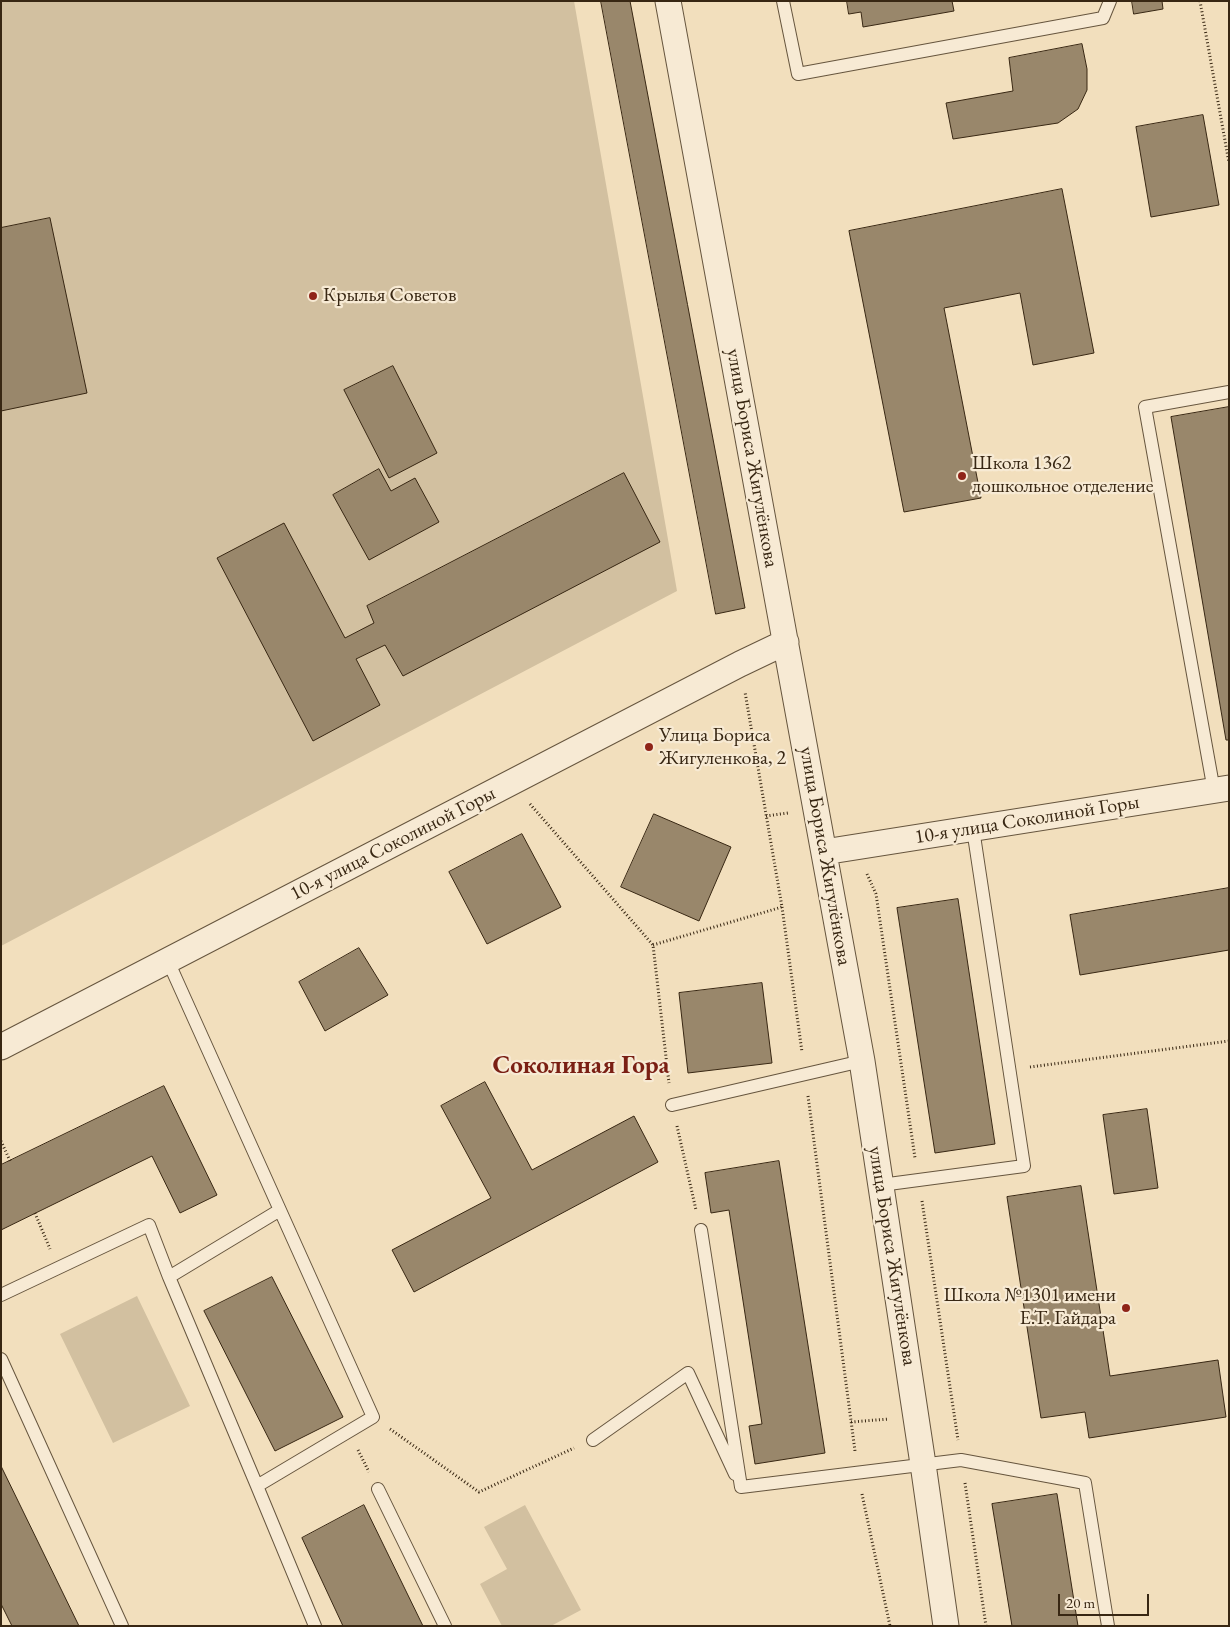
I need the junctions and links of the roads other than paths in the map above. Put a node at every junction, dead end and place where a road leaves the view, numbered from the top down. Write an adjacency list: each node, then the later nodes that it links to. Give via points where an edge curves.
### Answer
1 (668, 1): 5 (street, улица Бориса Жигулёнкова)
2 (783, 1): 3 (lane, via 798,74 1103,18)
3 (1110, 1)
4 (1229, 392): 6 (lane, via 1145,407)
5 (786, 642): 8 (street, улица Бориса Жигулёнкова); 9 (street, 10-я улица Соколиной Горы)
6 (1221, 790): 7 (street, 10-я улица Соколиной Горы)
7 (973, 829): 8 (street, 10-я улица Соколиной Горы); 13 (lane, via 1024,1166)
8 (824, 852): 11 (street, улица Бориса Жигулёнкова)
9 (168, 961): 10 (street, 10-я улица Соколиной Горы); 14 (lane)
10 (1, 1048)
11 (862, 1061): 12 (lane); 13 (street, улица Бориса Жигулёнкова)
12 (672, 1105)
13 (881, 1185): 20 (street, улица Бориса Жигулёнкова)
14 (280, 1210): 16 (lane); 21 (lane, via 373,1417)
15 (701, 1230): 22 (lane)
16 (169, 1278): 17 (lane, via 149,1225); 21 (lane)
17 (1, 1295)
18 (1, 1359): 24 (lane)
19 (593, 1440): 22 (lane, via 688,1373)
20 (923, 1464): 22 (lane); 27 (street, улица Бориса Жигулёнкова); 28 (lane, via 961,1460 1085,1483)
21 (257, 1486): 25 (lane)
22 (741, 1487)
23 (378, 1489): 26 (lane)
24 (122, 1626)
25 (315, 1626)
26 (446, 1626)
27 (946, 1626)
28 (1108, 1626)

